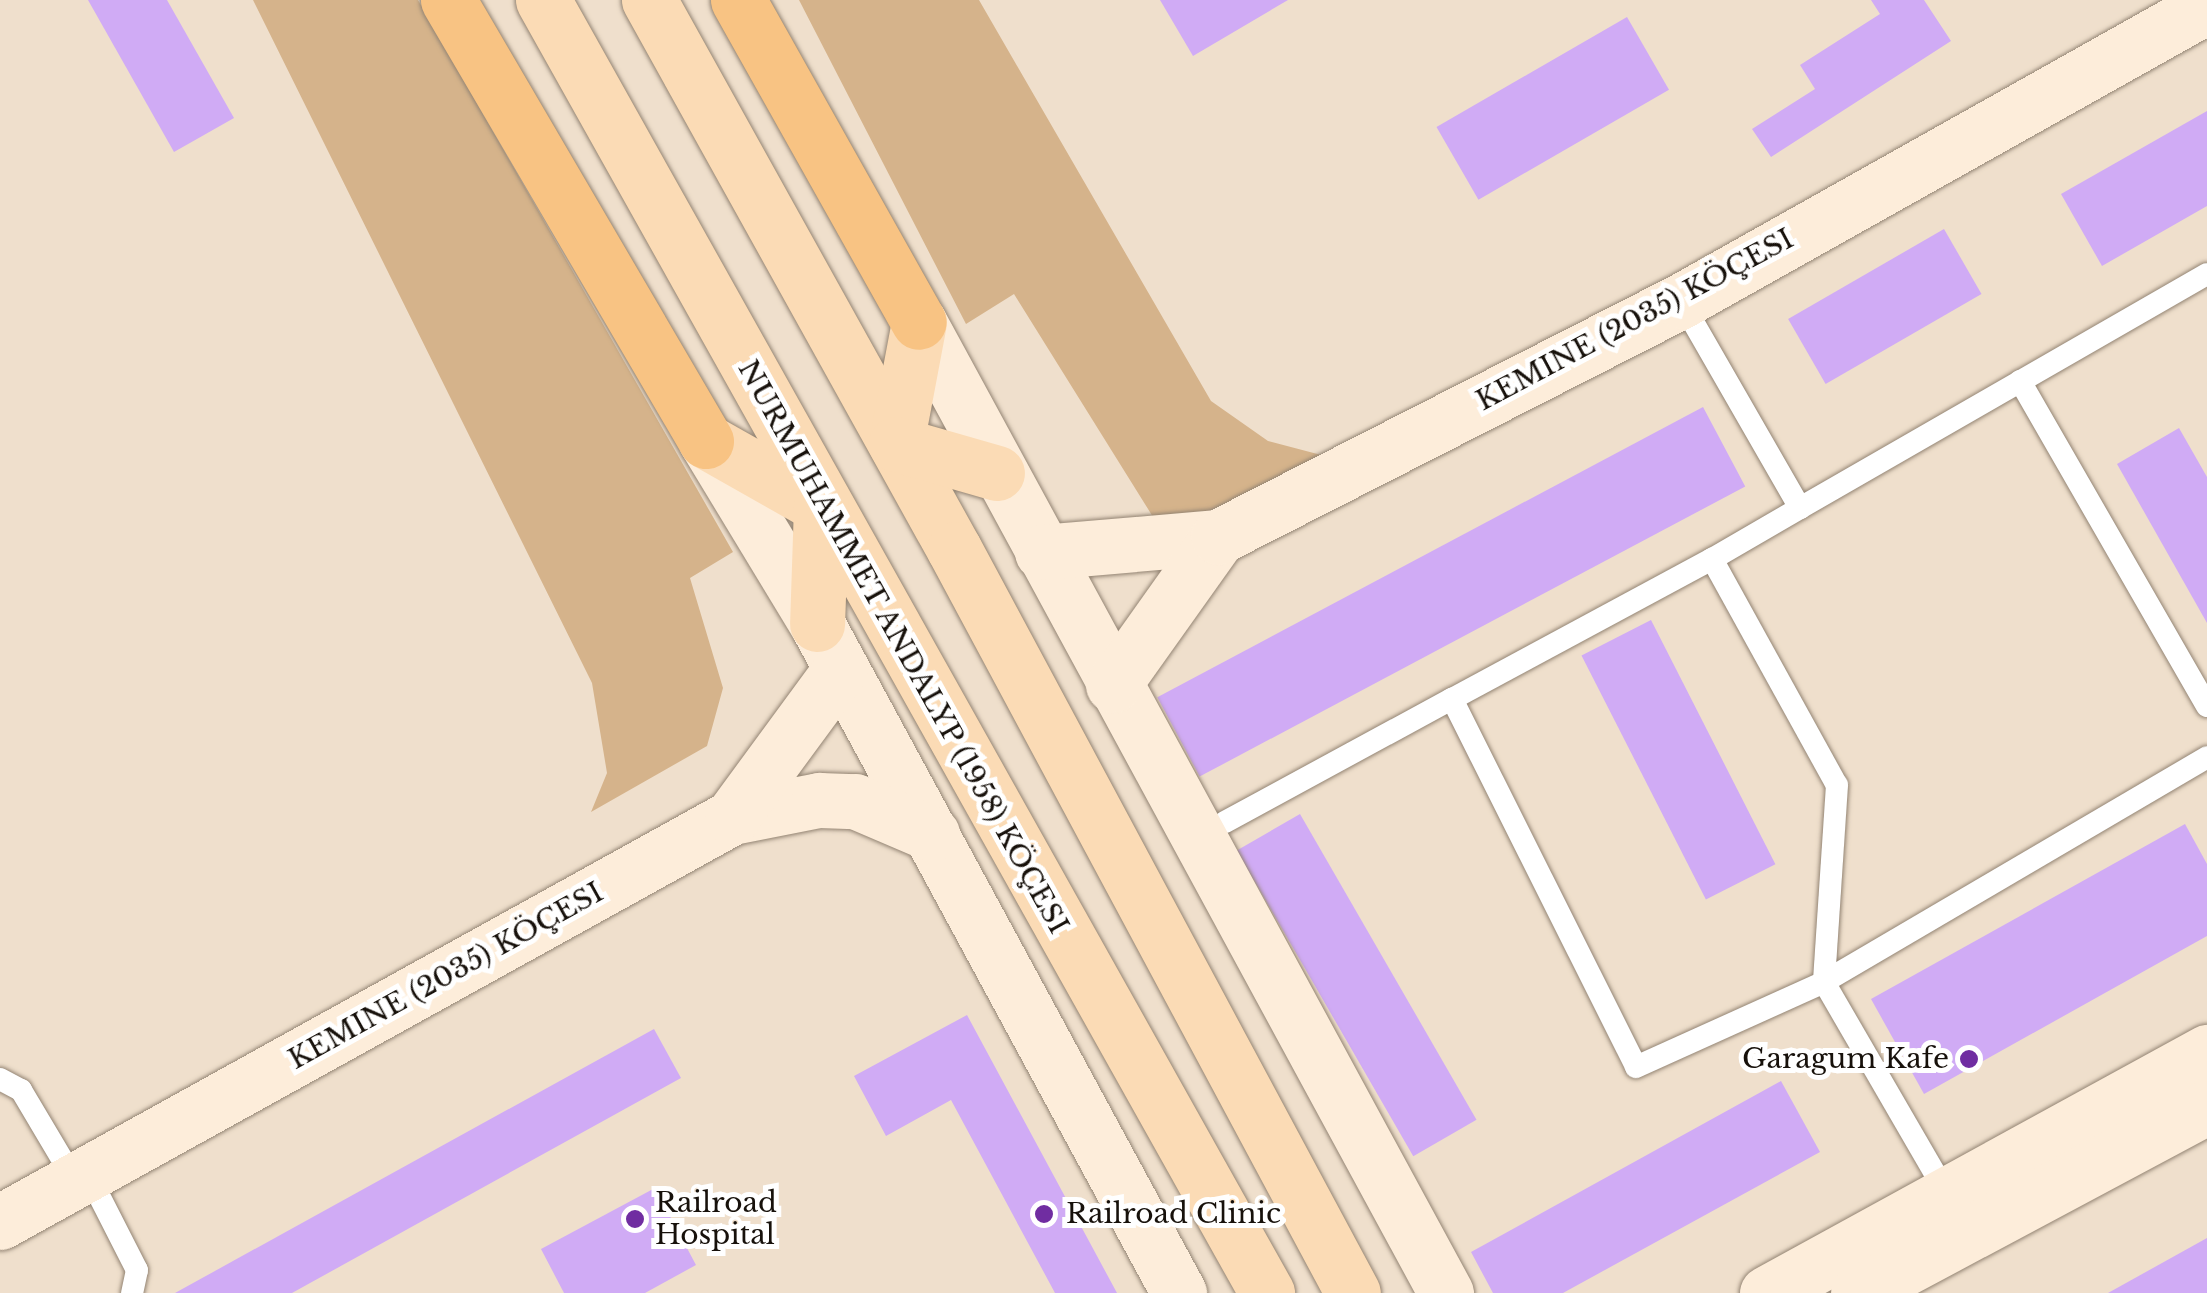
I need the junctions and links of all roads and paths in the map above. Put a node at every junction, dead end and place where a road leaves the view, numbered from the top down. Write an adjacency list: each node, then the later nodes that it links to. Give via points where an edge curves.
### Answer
1 (448, 0): 10 (highway)
2 (543, 0): 13 (main road, NURMUHAMMET ANDALYP (1958) KÖÇESI)
3 (648, 0): 11 (main road)
4 (738, 0): 8 (highway)
5 (2207, 6): 7 (main road, KEMINE (2035) KÖÇESI)
6 (2207, 274): 9 (lane)
7 (1681, 301): 14 (lane); 15 (main road, KEMINE (2035) KÖÇESI)
8 (920, 322): 11 (main road); 12 (main road)
9 (2020, 382): 14 (lane); 21 (lane)
10 (706, 442): 13 (main road); 18 (main road)
11 (896, 444): 12 (main road); 37 (main road)
12 (997, 473): 16 (main road)
13 (822, 506): 18 (main road); 36 (main road, NURMUHAMMET ANDALYP (1958) KÖÇESI)
14 (1800, 508): 17 (lane)
15 (1218, 537): 16 (main road); 19 (main road, KEMINE (2035) KÖÇESI)
16 (1042, 552): 19 (main road)
17 (1712, 559): 20 (lane); 26 (lane, via 1837,785)
18 (829, 647): 23 (main road, KEMINE (2035) KÖÇESI); 25 (main road)
19 (1112, 684): 33 (main road)
20 (1452, 700): 24 (lane); 26 (lane, via 1636,1067)
21 (2207, 706)
22 (2207, 757): 26 (lane)
23 (732, 816): 25 (main road, via 820,800 855,801); 30 (main road, KEMINE (2035) KÖÇESI)
24 (1225, 822)
25 (932, 834): 35 (main road)
26 (1824, 982): 31 (lane)
27 (2207, 1052): 31 (main road)
28 (0, 1079): 30 (lane, via 21,1090)
29 (2207, 1107): 39 (main road)
30 (82, 1178): 32 (main road, KEMINE (2035) KÖÇESI); 34 (lane, via 137,1270)
31 (1947, 1194): 38 (main road)
32 (0, 1222)
33 (1448, 1288)
34 (132, 1293)
35 (1179, 1293)
36 (1267, 1293)
37 (1353, 1293)
38 (1767, 1293)
39 (1858, 1293)

